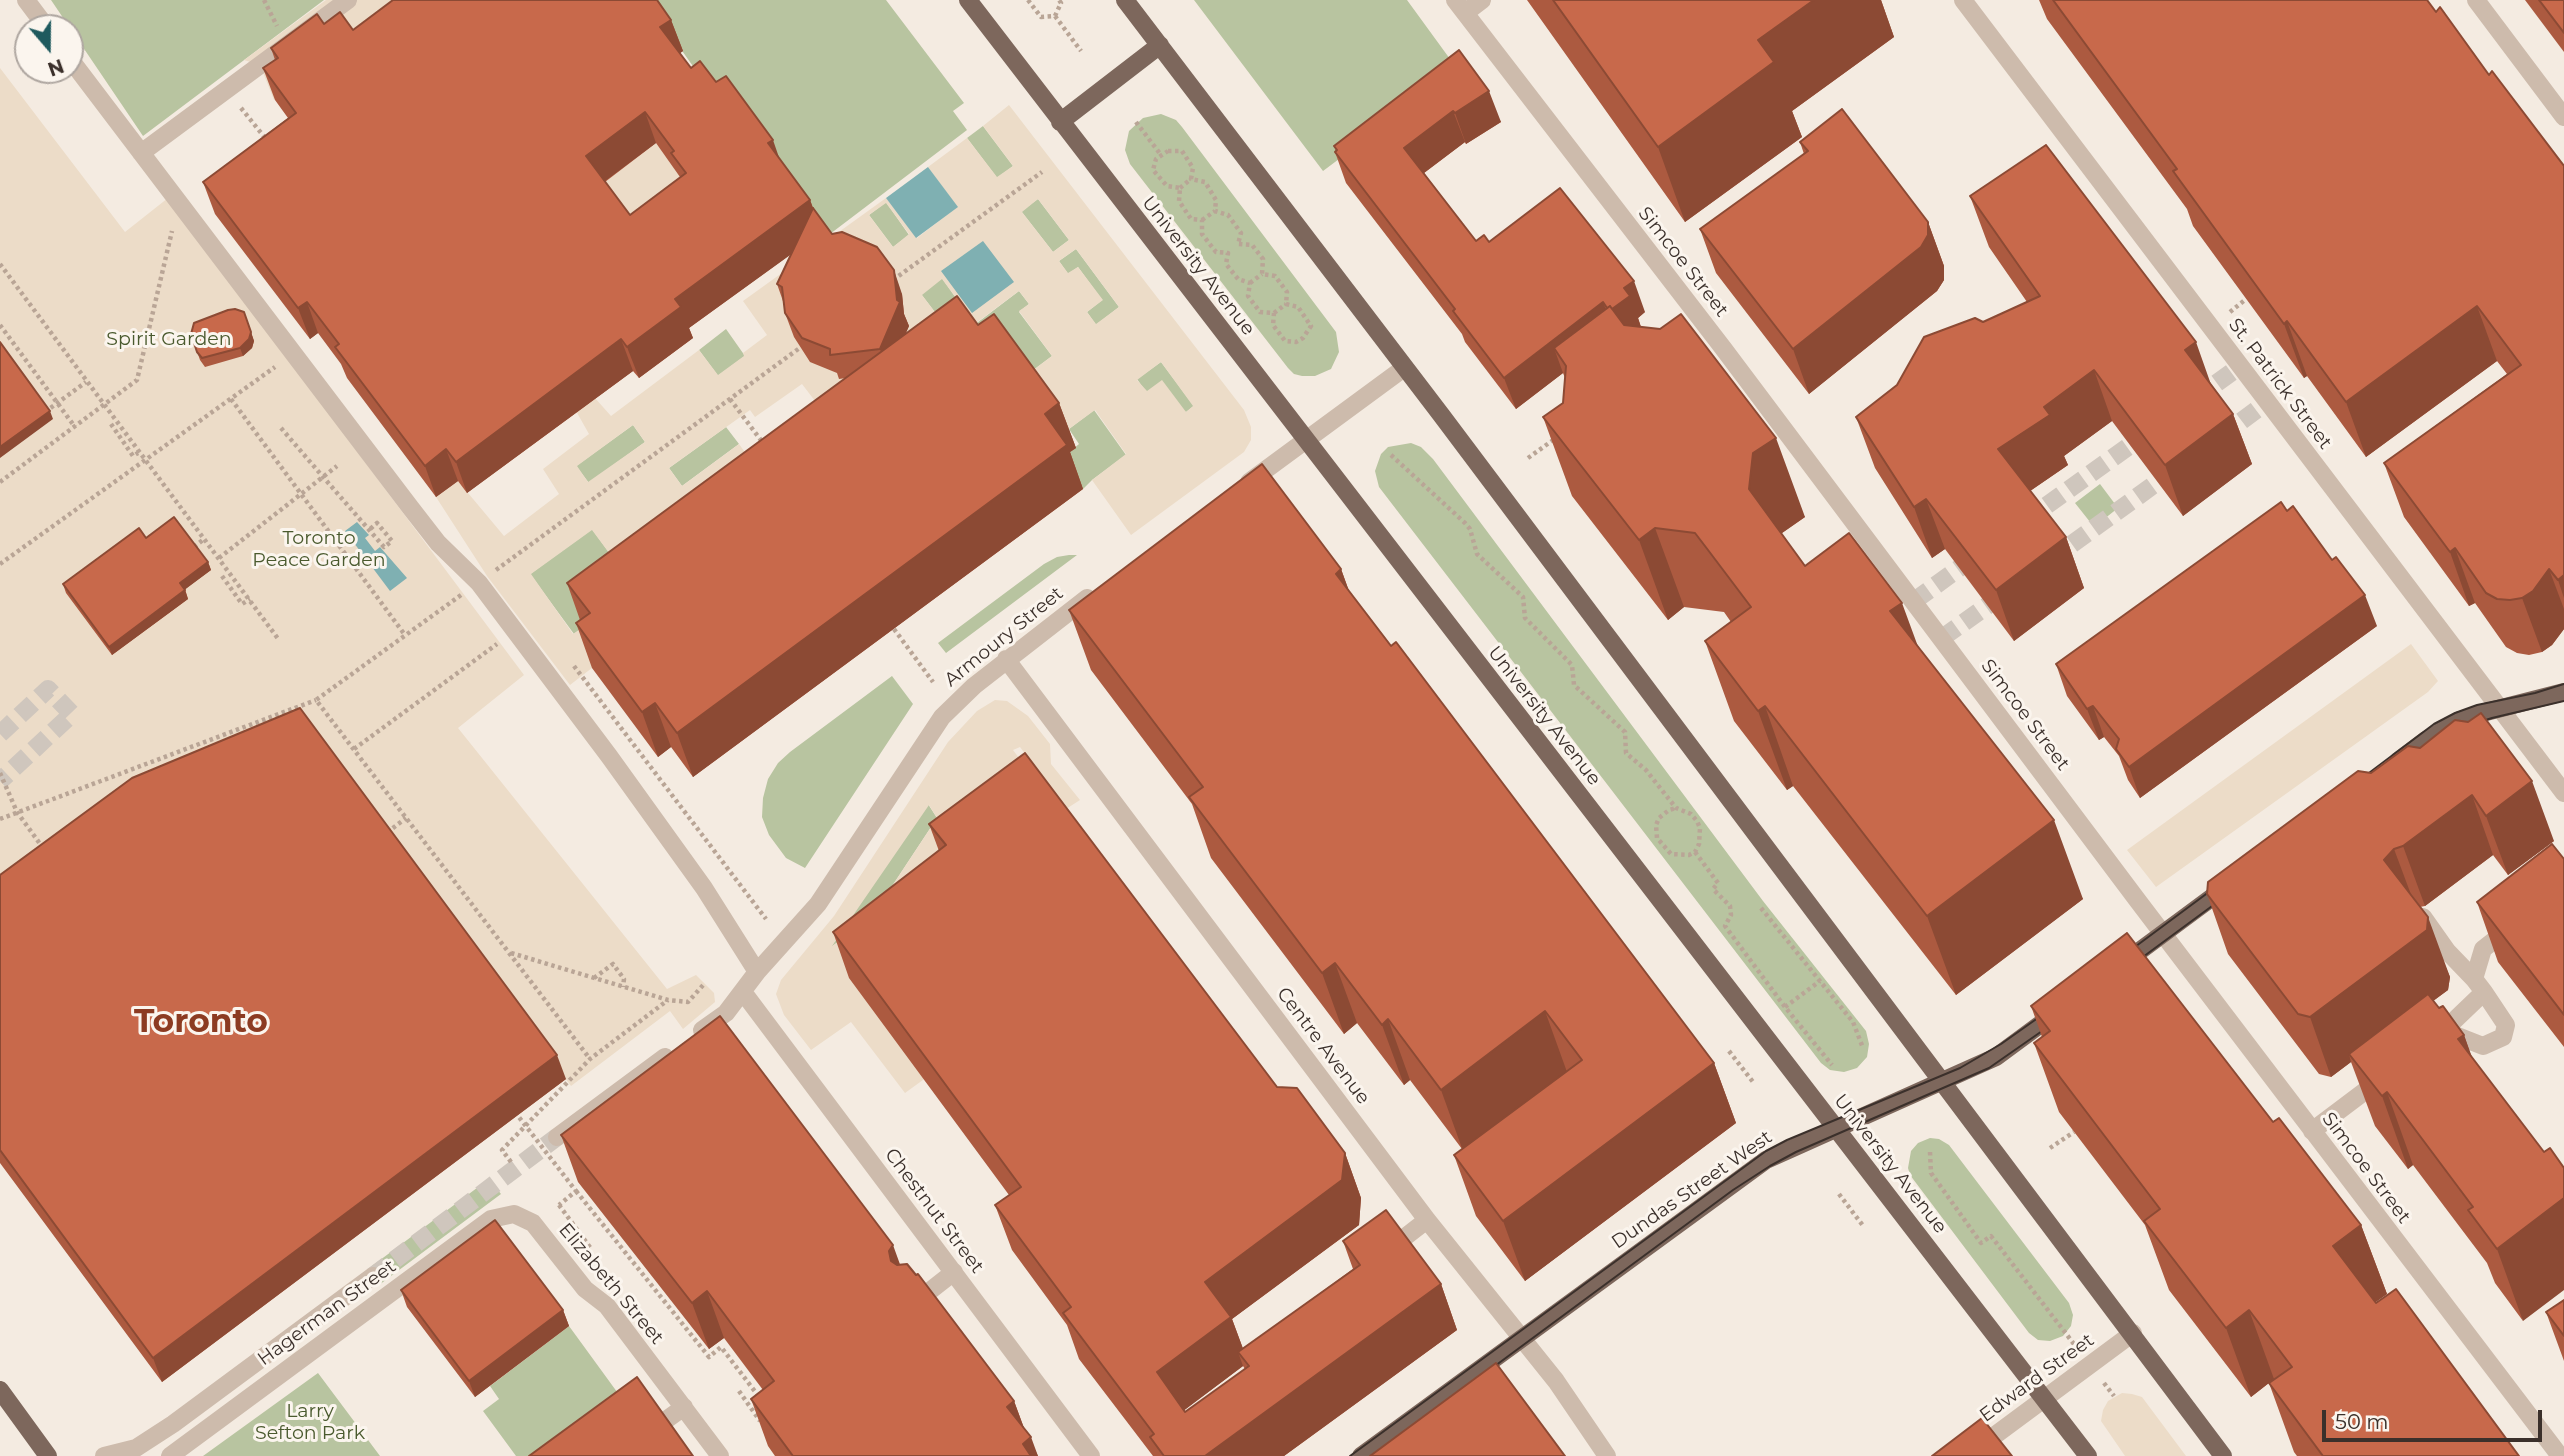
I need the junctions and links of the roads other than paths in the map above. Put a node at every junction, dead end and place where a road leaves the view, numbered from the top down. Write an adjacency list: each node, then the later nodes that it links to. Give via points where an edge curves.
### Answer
1 (348, 0): 12 (street)
2 (968, 0): 11 (main road, University Avenue)
3 (1125, 0): 8 (main road)
4 (1482, 0): 7 (street)
5 (1963, 0): 19 (street, St. Patrick Street)
6 (2476, 0): 10 (street)
7 (1460, 6): 25 (street, Simcoe Street)
8 (1160, 46): 11 (main road); 13 (main road)
9 (84, 77): 12 (street)
10 (2564, 117)
11 (1060, 122): 14 (main road, University Avenue)
12 (141, 153): 26 (street, via 438,543 479,583 680,855)
13 (1404, 368): 14 (street); 34 (main road)
14 (1307, 440): 15 (street); 35 (main road, University Avenue)
15 (1239, 489)
16 (1100, 588): 17 (street, Armoury Street)
17 (1006, 659): 26 (street, Armoury Street, via 942,717 818,904); 39 (street, Centre Avenue)
18 (2564, 692): 19 (main road)
19 (2501, 709): 20 (main road, via 2450,725); 21 (street, St. Patrick Street)
20 (2385, 770)
21 (2564, 793)
22 (2238, 879): 25 (main road)
23 (2423, 916): 28 (street)
24 (2524, 916): 28 (street, via 2483,949)
25 (2163, 934): 27 (main road); 36 (street, Simcoe Street)
26 (757, 972): 29 (street, Armoury Street)
27 (2111, 972)
28 (2479, 986): 31 (street); 31 (street, via 2506,1024 2503,1037 2483,1046)
29 (743, 992): 37 (street, Armoury Street, via 726,1013); 41 (street, Chestnut Street)
30 (2070, 1003): 34 (main road, Dundas Street West, via 1996,1057)
31 (2445, 1031): 32 (street)
32 (2419, 1051)
33 (2396, 1068): 36 (street)
34 (1941, 1082): 35 (main road, Dundas Street West); 44 (main road)
35 (1835, 1128): 45 (main road, Dundas Street West, via 1766,1160); 47 (main road, University Avenue)
36 (2312, 1131): 60 (street, Simcoe Street)
37 (557, 1137)
38 (514, 1214): 48 (street, Elizabeth Street, via 533,1223 585,1289 607,1306); 52 (street, Hagerman Street, via 491,1219)
39 (1427, 1220): 40 (street); 45 (street, Centre Avenue)
40 (1368, 1266)
41 (954, 1272): 43 (street); 55 (street, Chestnut Street)
42 (373, 1276): 51 (street, via 173,1424 136,1448)
43 (917, 1301)
44 (2133, 1333): 47 (street, Edward Street); 59 (main road)
45 (1521, 1339): 49 (main road, Dundas Street West); 56 (street, Centre Avenue)
46 (0, 1390): 50 (main road)
47 (2045, 1399): 57 (street, Edward Street); 58 (main road, University Avenue)
48 (684, 1407): 53 (street); 54 (street, Elizabeth Street)
49 (1373, 1453)
50 (48, 1456)
51 (104, 1456)
52 (170, 1456)
53 (616, 1456)
54 (720, 1456)
55 (1091, 1456)
56 (1607, 1456)
57 (1967, 1456)
58 (2088, 1456)
59 (2223, 1456)
60 (2560, 1456)

